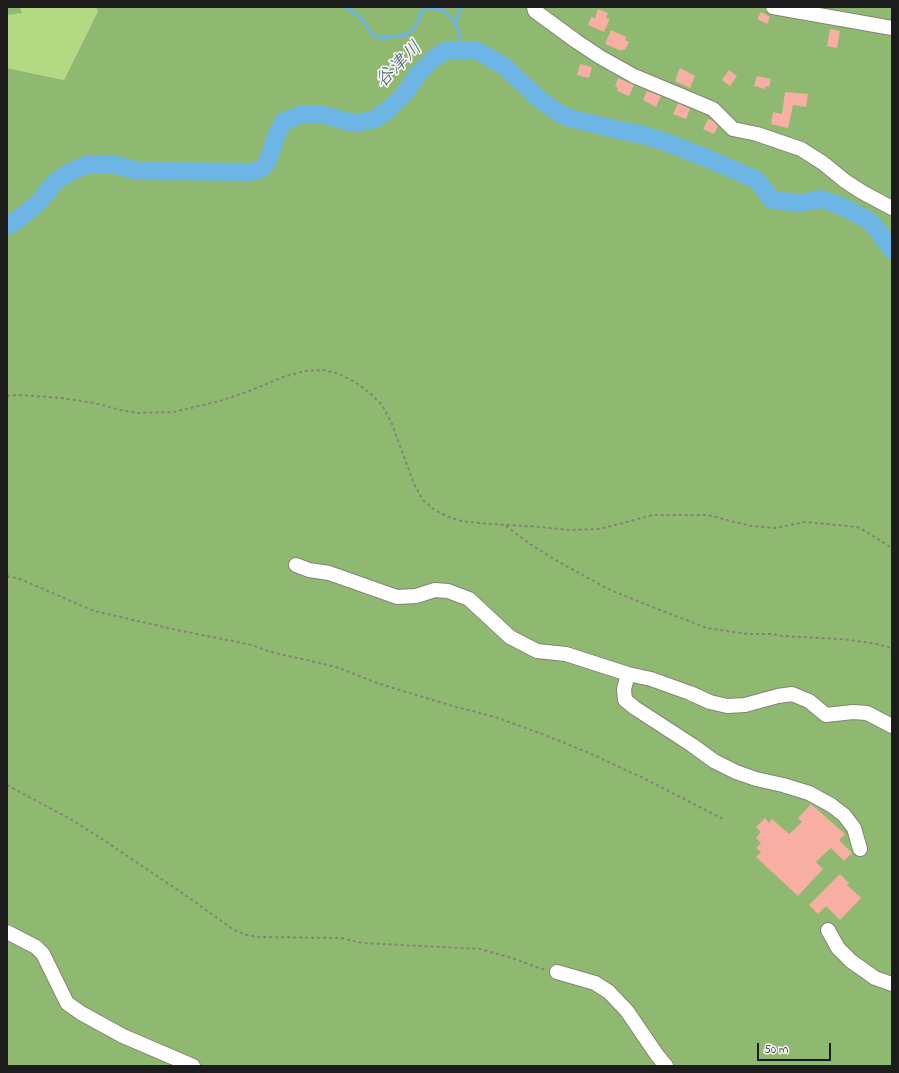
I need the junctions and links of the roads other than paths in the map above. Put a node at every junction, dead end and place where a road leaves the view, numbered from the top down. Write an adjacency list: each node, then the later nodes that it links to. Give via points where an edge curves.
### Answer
1 (534, 7): 4 (street, via 541,15 600,57 634,76 713,109 733,129 801,149 845,181)
2 (773, 7): 3 (street)
3 (892, 28)
4 (892, 208)
5 (296, 565): 6 (street, via 328,573 397,597 416,596 435,590 448,591 469,599 510,637 537,651 566,654)
6 (628, 674): 7 (street, via 651,679 727,706 745,705 792,694 809,701 826,715 868,713); 8 (street, via 624,689 625,700 635,708 714,761 736,772 808,793 831,805 844,815 854,828)
7 (892, 726)
8 (860, 849)
9 (828, 930): 12 (street, via 838,948 851,961 875,978)
10 (7, 932): 13 (street, via 36,947 43,954 67,1003 123,1036)
11 (557, 972): 14 (street, via 595,983 609,992 628,1011)
12 (892, 984)
13 (193, 1066)
14 (666, 1066)

